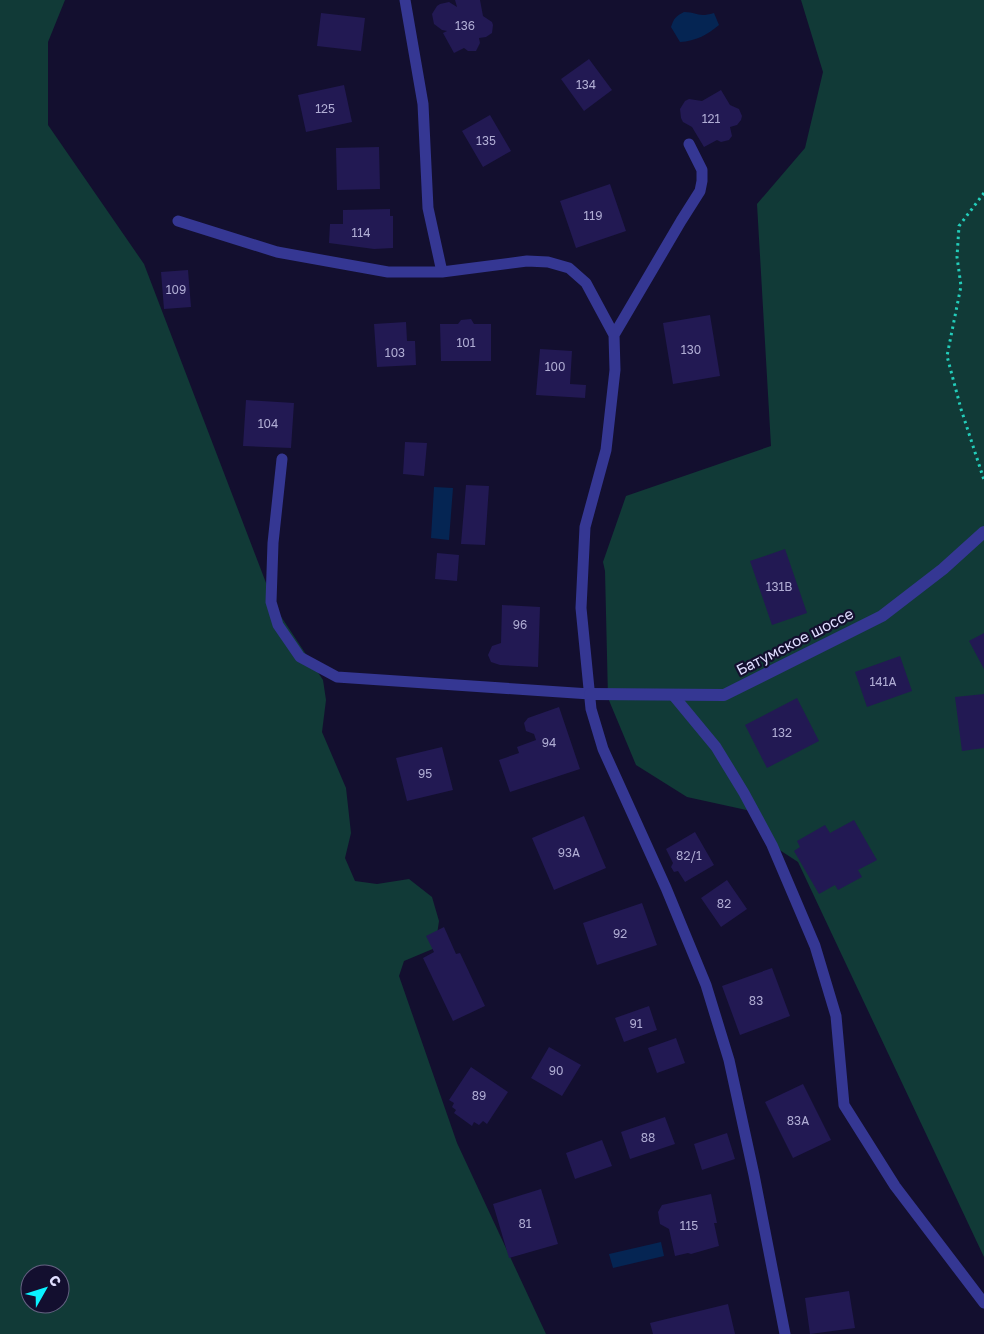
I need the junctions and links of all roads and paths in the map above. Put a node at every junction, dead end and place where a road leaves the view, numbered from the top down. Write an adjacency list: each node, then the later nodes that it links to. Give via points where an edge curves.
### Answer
1 (405, 0): 5 (lane, via 423,104 428,208)
2 (689, 144): 6 (lane, via 702,170 700,191)
3 (984, 193): 8 (path, via 959,226 957,257 961,286 947,356)
4 (178, 220): 5 (lane, via 277,252 388,272)
5 (442, 272): 6 (lane, via 527,261 569,268 586,283)
6 (614, 335): 10 (lane, via 615,370 606,450 585,527 581,608)
7 (282, 459): 10 (lane, via 273,543 271,602 278,625 300,657 337,677)
8 (984, 480)
9 (984, 532): 11 (street, Батумское шоссе, via 882,616 724,695)
10 (590, 694): 11 (street, Батумское шоссе); 13 (lane, via 590,708 603,750 706,985 729,1060)
11 (673, 695): 12 (lane, via 716,747 744,793 772,845 815,946 836,1016 844,1105 895,1186)
12 (984, 1303)
13 (786, 1334)

